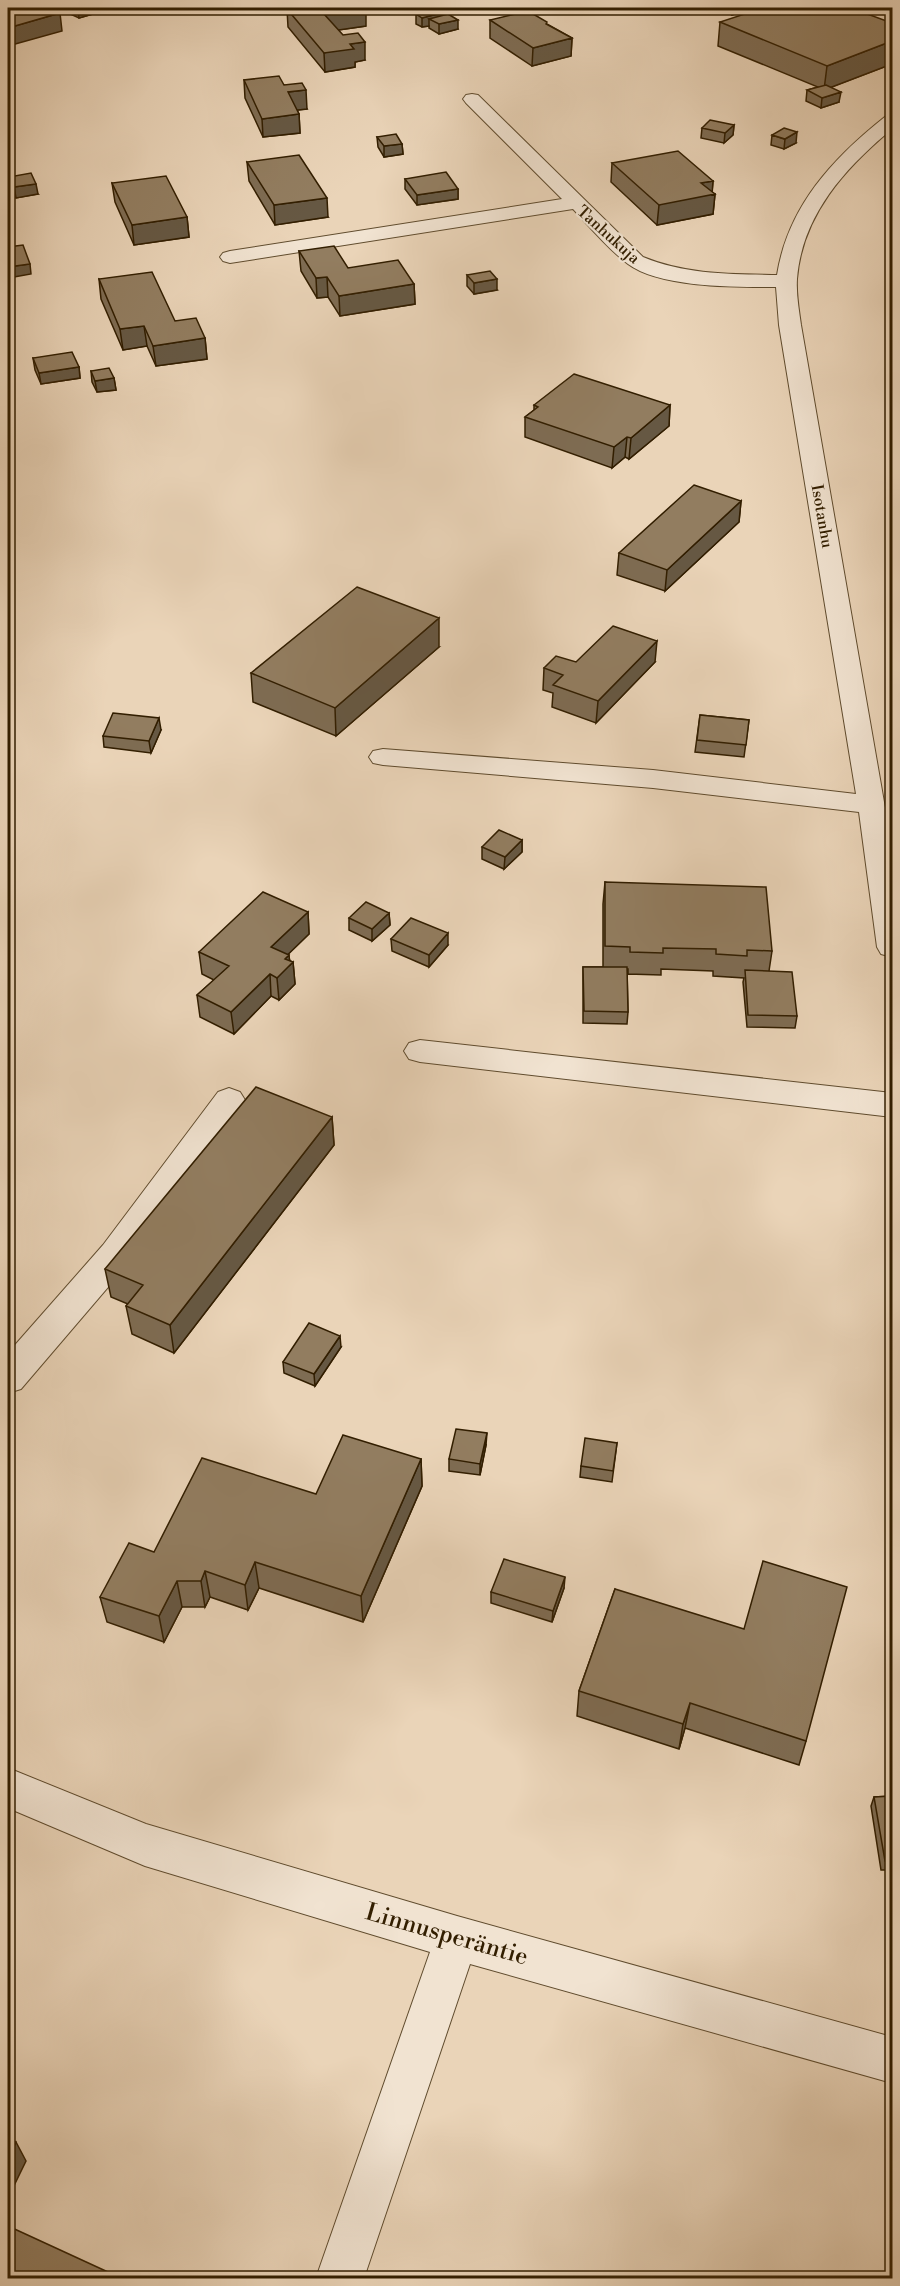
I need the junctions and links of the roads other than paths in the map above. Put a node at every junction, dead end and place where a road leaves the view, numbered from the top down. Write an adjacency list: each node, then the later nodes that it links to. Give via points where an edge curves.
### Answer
1 (472, 99): 3 (street, Tanhukuja)
2 (892, 120): 5 (street, Isotanhu, via 836,169 811,204 796,237)
3 (575, 203): 4 (street); 5 (street, Tanhukuja, via 636,261 660,272 691,279)
4 (230, 257)
5 (786, 281): 7 (street, Isotanhu, via 790,325)
6 (383, 757): 7 (street, via 653,778)
7 (872, 805): 8 (street, Isotanhu)
8 (892, 947)
9 (420, 1051): 11 (street)
10 (229, 1100): 12 (street, via 115,1255)
11 (892, 1105)
12 (8, 1378)
13 (8, 1788): 14 (street, Linnusperäntie, via 145,1845)
14 (457, 1938): 15 (street, Linnusperäntie); 16 (street)
15 (892, 2060)
16 (340, 2278)

